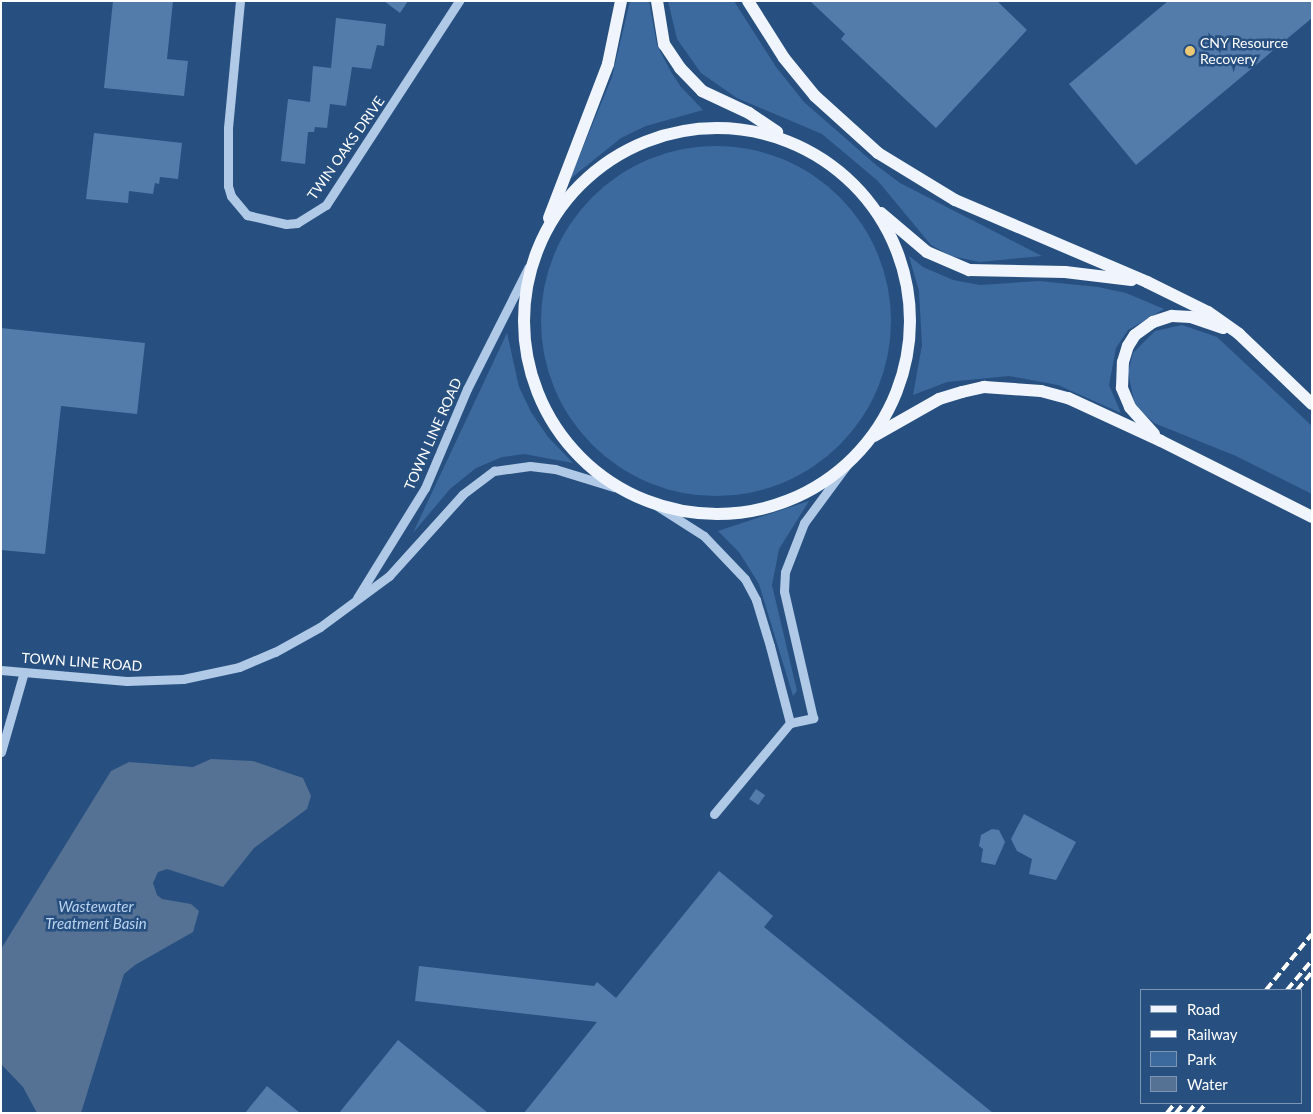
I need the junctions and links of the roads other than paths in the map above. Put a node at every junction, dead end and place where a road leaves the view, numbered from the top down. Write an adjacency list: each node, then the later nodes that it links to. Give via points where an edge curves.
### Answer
1 (240, 1): 2 (street, TWIN OAKS DRIVE, via 228,128 228,186 231,196 247,214 286,224 297,223 326,206)
2 (459, 1)
3 (621, 1): 8 (main road, via 608,64)
4 (657, 1): 6 (main road, via 664,44 697,85 749,113)
5 (748, 1): 10 (main road, via 784,58 815,96 878,153 955,200)
6 (790, 141): 7 (main road, via 835,167); 8 (main road, via 749,129 700,128 639,144 587,180)
7 (874, 207): 10 (main road, via 927,252 969,270 1065,272); 13 (main road, via 896,246 904,270 910,332 907,356 893,399)
8 (545, 227): 9 (main road)
9 (528, 268): 16 (main road, via 524,316 531,375 555,428 574,451); 21 (street, TOWN LINE ROAD, via 467,389 425,488)
10 (1147, 282): 11 (main road, via 1208,312)
11 (1239, 334): 12 (main road); 14 (main road, via 1191,317 1172,316 1153,322 1135,335 1123,362 1122,388 1137,417)
12 (1312, 404)
13 (874, 436): 14 (main road, via 939,398 984,387 1008,387 1068,398); 15 (main road)
14 (1161, 441): 17 (main road)
15 (846, 466): 18 (main road, via 783,502 748,509 696,513); 24 (street, via 804,523 784,572 784,591 813,718)
16 (614, 487): 18 (main road); 21 (street, TOWN LINE ROAD, via 555,469 530,466 494,471 463,494 389,576)
17 (1272, 495): 19 (main road); 20 (main road)
18 (654, 504): 24 (street, via 704,536 745,579 756,600)
19 (1312, 507)
20 (1312, 517)
21 (352, 604): 23 (street, TOWN LINE ROAD, via 276,652 239,667 183,679 127,681)
22 (1, 670): 23 (street, TOWN LINE ROAD)
23 (24, 672): 25 (street)
24 (790, 723): 26 (street)
25 (1, 752)
26 (714, 814)

